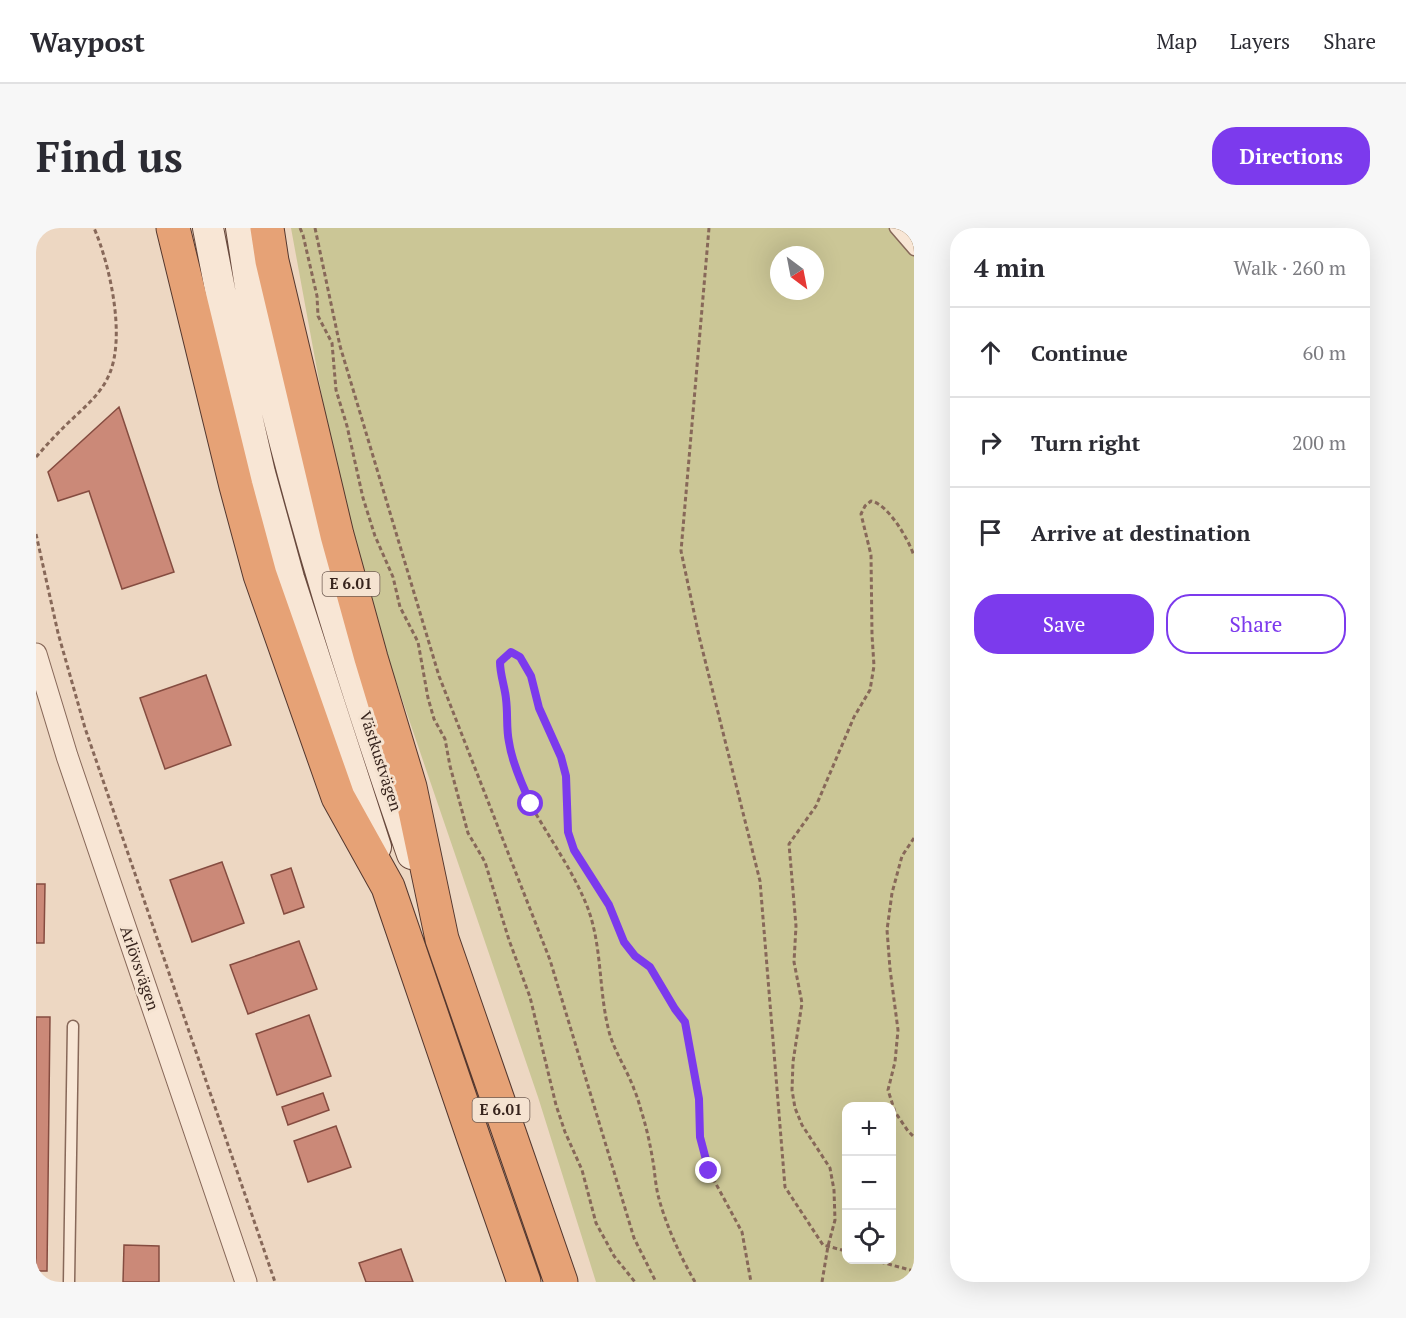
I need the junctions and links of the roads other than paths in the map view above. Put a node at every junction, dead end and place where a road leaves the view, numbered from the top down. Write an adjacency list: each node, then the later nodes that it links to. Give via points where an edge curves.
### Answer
1 (173, 228): 8 (highway, E 6.01, via 260,574 338,797)
2 (208, 228): 8 (main road, Västkustvägen, via 260,473 289,578)
3 (241, 228): 9 (main road, Västkustvägen, via 258,334 319,567)
4 (267, 228): 9 (highway, E 6.01, via 337,535 410,787)
5 (895, 228): 6 (lane)
6 (914, 250)
7 (36, 654): 12 (street, Arlövsvägen)
8 (388, 887): 13 (highway, Västkustvägen / E 6.01)
9 (442, 939): 14 (highway, Västkustvägen / E 6.01)
10 (73, 1026): 11 (lane)
11 (69, 1282)
12 (246, 1282)
13 (524, 1282)
14 (561, 1282)

